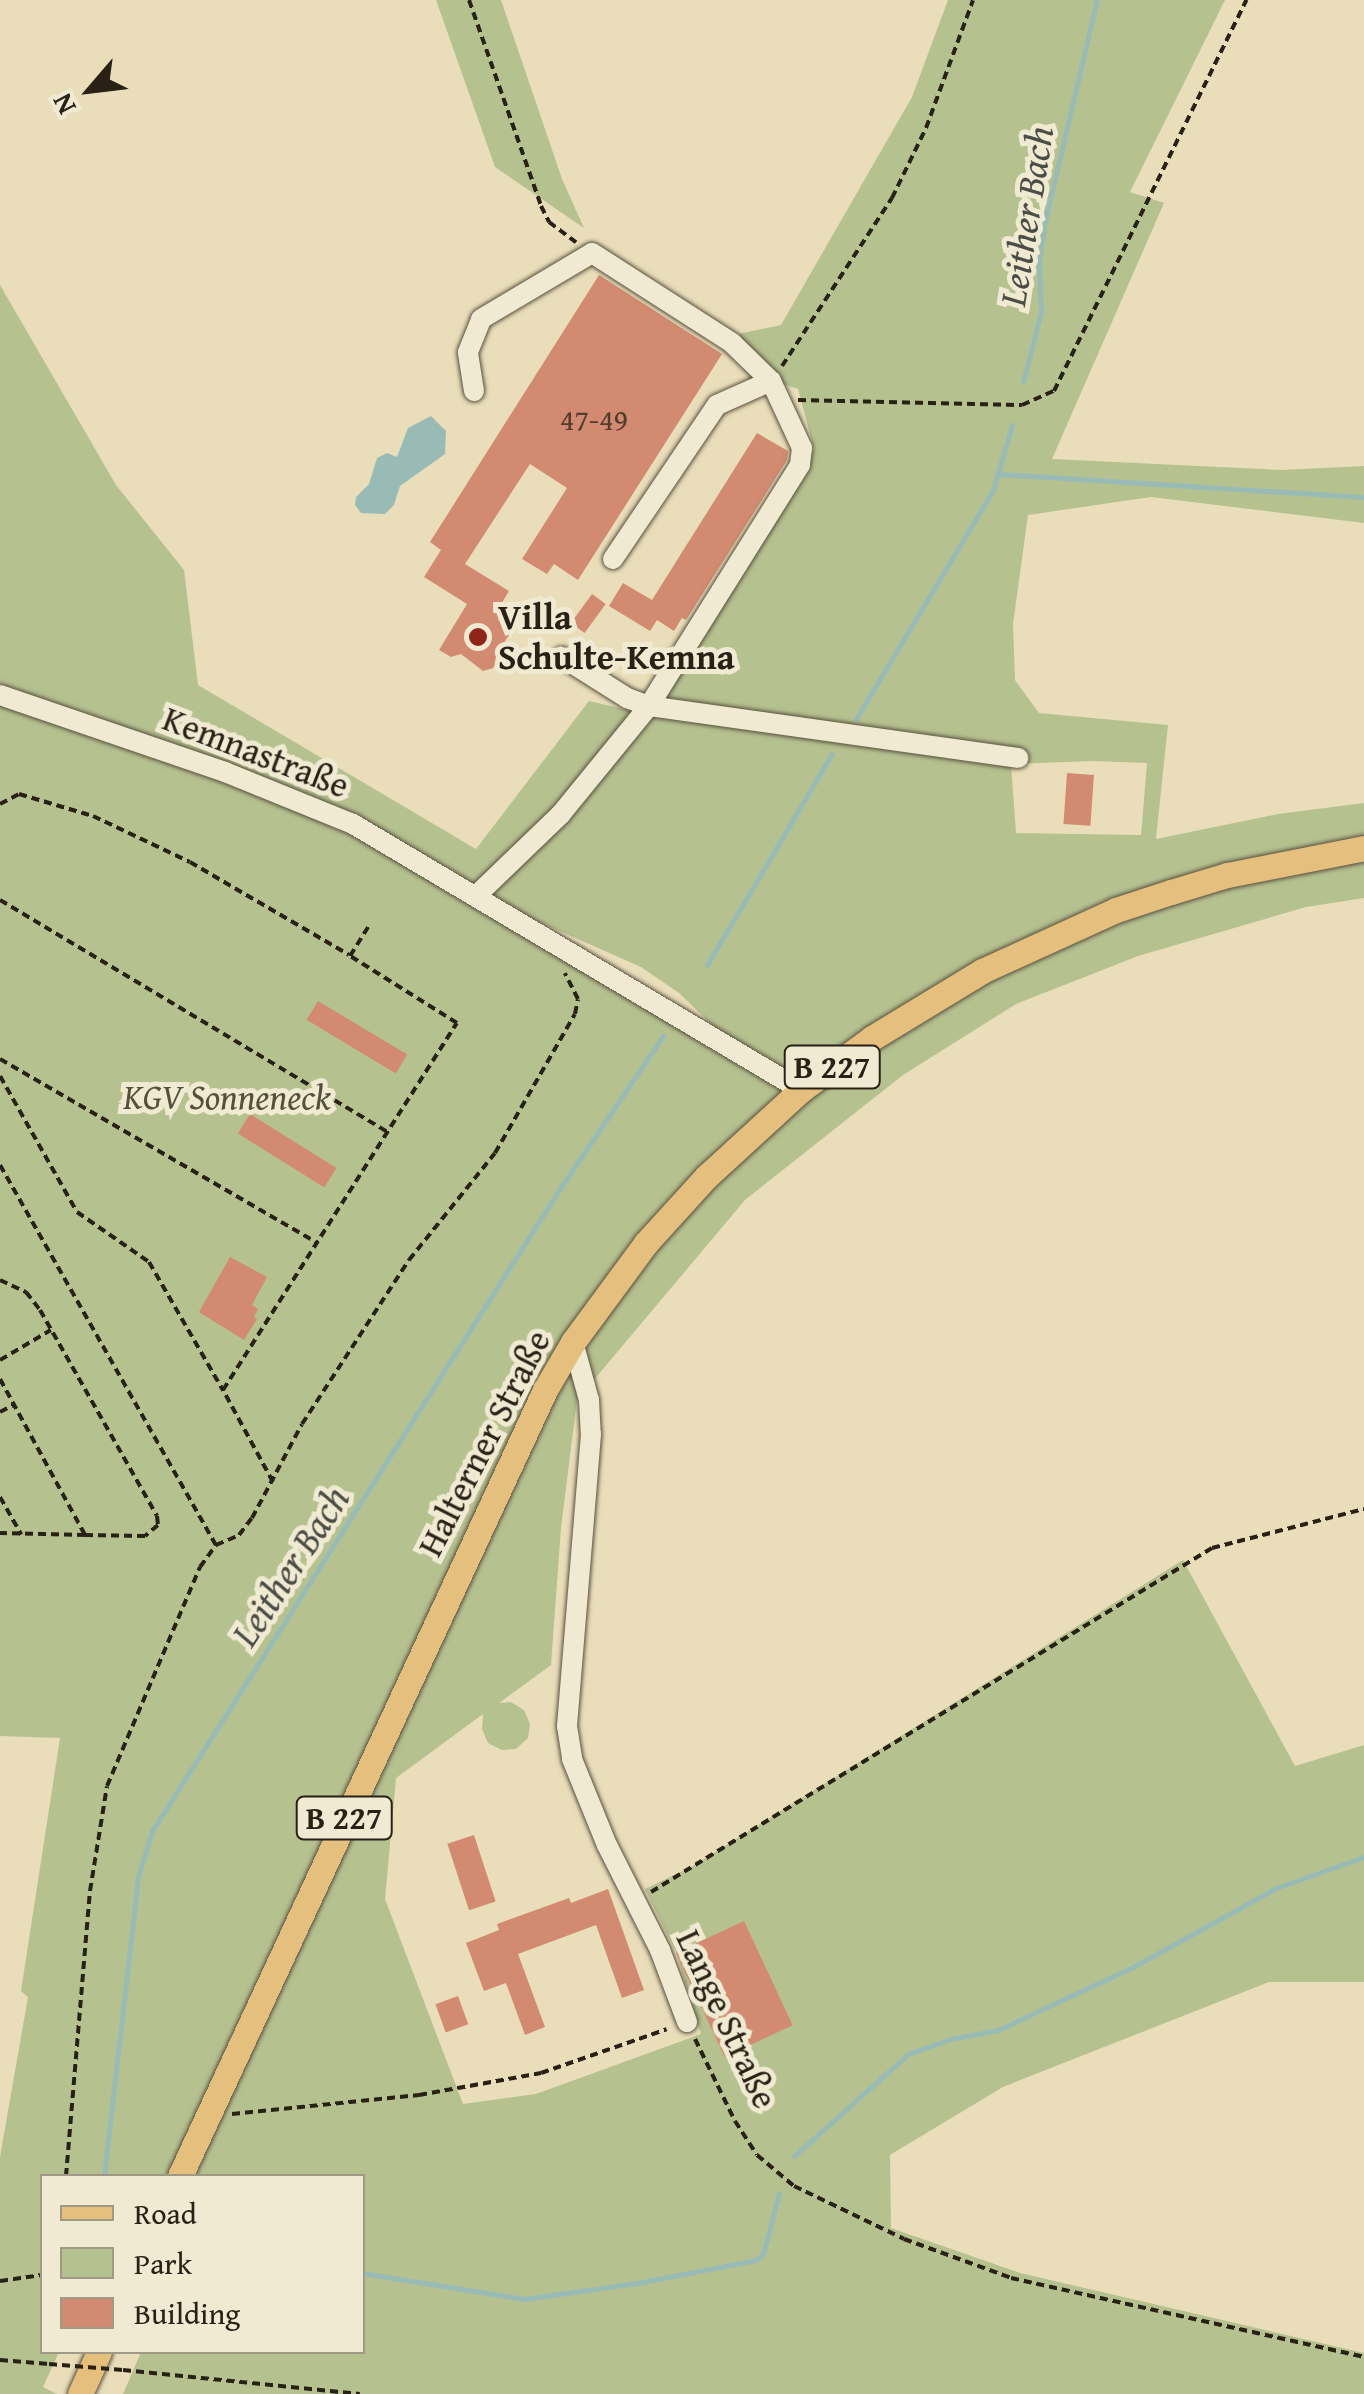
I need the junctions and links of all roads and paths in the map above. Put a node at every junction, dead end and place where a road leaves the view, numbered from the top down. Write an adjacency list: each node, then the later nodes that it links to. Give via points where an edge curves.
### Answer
1 (469, 0): 4 (path, via 541,206 559,231)
2 (973, 0): 5 (path, via 892,198)
3 (1246, 0): 7 (path, via 1054,391 1022,405)
4 (592, 253): 5 (street, via 732,343); 6 (street, via 481,318 468,352)
5 (771, 381): 7 (street); 8 (street, via 716,404)
6 (474, 390)
7 (783, 400): 11 (street, via 802,448 800,465)
8 (613, 560)
9 (562, 657): 11 (street)
10 (0, 695): 15 (street, Kemnastraße, via 291,796)
11 (649, 706): 12 (street); 15 (street, via 560,816)
12 (1018, 758)
13 (0, 804): 18 (path, via 19,794 94,816 190,862)
14 (1364, 848): 22 (main road, Halterner Straße / B 227, via 1227,875 1116,910 982,972)
15 (478, 894): 22 (street, Kemnastraße)
16 (0, 900): 23 (path)
17 (370, 924): 18 (path)
18 (350, 956): 23 (path, via 457,1024)
19 (560, 968): 34 (path, via 573,982 575,1014 496,1153 409,1260 302,1424)
20 (0, 1058): 25 (path)
21 (0, 1076): 31 (path, via 77,1212 149,1262)
22 (801, 1090): 28 (main road, Halterner Straße / B 227, via 670,1216)
23 (388, 1132): 25 (path)
24 (0, 1165): 40 (path)
25 (316, 1244): 31 (path)
26 (0, 1280): 27 (path, via 26,1292)
27 (51, 1330): 29 (path); 39 (path, via 157,1516 158,1525 146,1536)
28 (573, 1342): 41 (street, Lange Straße, via 591,1434 567,1726 581,1786); 43 (main road, Halterner Straße / B 227, via 480,1521)
29 (0, 1360)
30 (0, 1379): 32 (path)
31 (223, 1390): 34 (path)
32 (14, 1405): 33 (path); 39 (path)
33 (0, 1412)
34 (273, 1482): 40 (path, via 238,1535)
35 (0, 1496): 38 (path)
36 (1364, 1509): 41 (path, via 1212,1548)
37 (0, 1533): 38 (path)
38 (20, 1534): 39 (path)
39 (84, 1535)
40 (216, 1545): 44 (path, via 177,1618 107,1786 90,1891)
41 (636, 1899): 42 (street, Lange Straße)
42 (687, 2022): 43 (path, via 541,2072 418,2095); 49 (path, Lange Straße, via 735,2122 794,2186 904,2239 1012,2278)
43 (208, 2116): 45 (main road, Halterner Straße / B 227)
44 (66, 2174)
45 (181, 2174)
46 (40, 2275): 47 (path)
47 (0, 2281)
48 (98, 2354): 51 (main road)
49 (1364, 2357)
50 (0, 2360): 52 (path, bridge)
51 (80, 2394)
52 (360, 2394)

